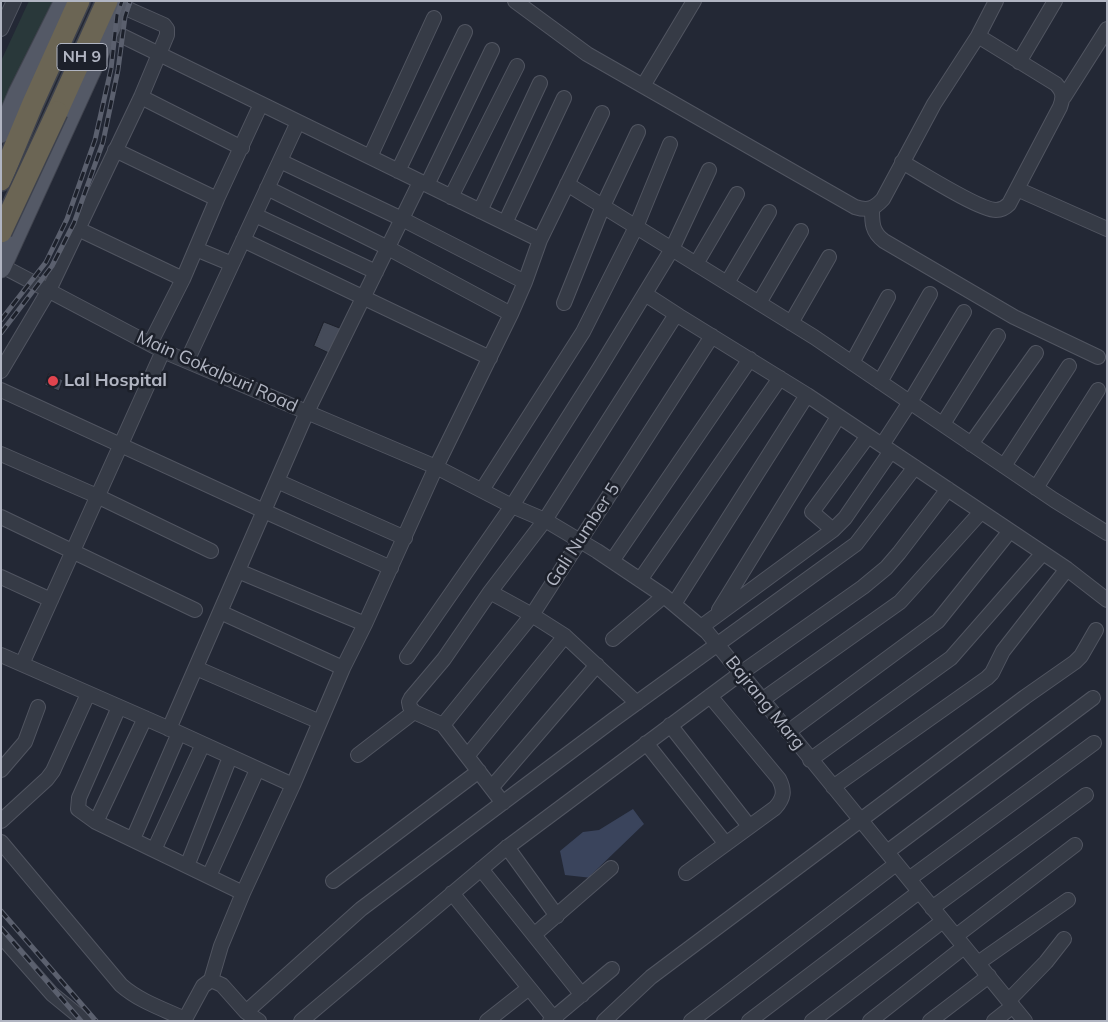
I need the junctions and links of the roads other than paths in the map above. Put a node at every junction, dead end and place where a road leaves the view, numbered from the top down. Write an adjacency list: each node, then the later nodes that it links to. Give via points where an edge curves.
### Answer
1 (14, 1): 10 (street)
2 (64, 1): 28 (main road)
3 (80, 1): 37 (highway, NH 9)
4 (516, 1): 20 (street, via 586,54)
5 (694, 1): 20 (street)
6 (996, 1): 14 (street)
7 (1055, 1): 17 (street)
8 (117, 3): 12 (main road); 16 (street, via 164,25 166,35); 55 (highway, NH 9, bridge)
9 (434, 18): 32 (street)
10 (1, 28)
11 (1107, 28): 22 (street)
12 (110, 30): 16 (street); 55 (main road)
13 (465, 32): 36 (street)
14 (978, 36): 17 (street); 34 (street, via 934,104)
15 (492, 50): 38 (street)
16 (159, 54): 21 (street); 24 (street)
17 (1019, 62): 22 (street, via 1056,84)
18 (517, 66): 43 (street)
19 (540, 83): 48 (street)
20 (643, 86): 47 (street, via 855,208)
21 (141, 97): 30 (street); 31 (street)
22 (1064, 97): 41 (street)
23 (564, 98): 52 (street)
24 (261, 104): 26 (street); 30 (street)
25 (602, 113): 39 (street)
26 (298, 122): 32 (street); 33 (street)
27 (638, 132): 45 (street)
28 (1, 133)
29 (670, 144): 53 (street)
30 (242, 148): 44 (street)
31 (115, 150): 44 (street); 56 (street)
32 (370, 158): 36 (street)
33 (280, 161): 40 (street); 51 (street)
34 (902, 162): 41 (street, via 991,210 1005,208); 47 (street, via 883,199)
35 (709, 170): 62 (street)
36 (398, 171): 38 (street)
37 (1, 180)
38 (423, 184): 43 (street); 51 (street)
39 (567, 184): 45 (street); 59 (street)
40 (267, 188): 50 (street); 60 (street)
41 (1017, 189): 54 (street)
42 (737, 194): 65 (street)
43 (451, 197): 48 (street)
44 (217, 199): 61 (street)
45 (603, 206): 53 (street); 76 (street)
46 (1, 208): 55 (main road, via 13,216)
47 (872, 209): 87 (street, via 874,230 884,241 1014,317)
48 (480, 211): 52 (street)
49 (769, 212): 70 (street)
50 (255, 215): 58 (street); 67 (street)
51 (402, 220): 60 (street); 69 (street)
52 (505, 223): 59 (street)
53 (636, 227): 62 (street); 114 (street, via 582,332)
54 (1107, 229)
55 (10, 230): 66 (main road)
56 (78, 230): 68 (street); 71 (street)
57 (801, 231): 77 (street)
58 (243, 240): 64 (street); 75 (street)
59 (540, 240): 69 (street)
60 (388, 248): 67 (street); 79 (street)
61 (196, 249): 64 (street); 68 (street)
62 (672, 249): 65 (street); 72 (street)
63 (829, 257): 81 (street)
64 (232, 264): 90 (street)
65 (696, 264): 70 (street)
66 (2, 267): 71 (street, Main Gokalpuri Road)
67 (376, 272): 75 (street)
68 (183, 279): 84 (street)
69 (524, 282): 79 (street)
70 (727, 283): 77 (street)
71 (48, 290): 84 (street, Main Gokalpuri Road); 93 (street)
72 (645, 294): 80 (street); 116 (street)
73 (930, 294): 95 (street)
74 (888, 297): 91 (street)
75 (363, 298): 88 (street); 100 (street)
76 (564, 303)
77 (759, 303): 81 (street)
78 (964, 312): 99 (street)
79 (511, 314): 88 (street)
80 (679, 316): 82 (street); 120 (street, via 672,320)
81 (791, 323): 91 (street)
82 (712, 336): 89 (street); 125 (street, Gali Number 5)
83 (998, 336): 102 (street)
84 (150, 344): 85 (street, Main Gokalpuri Road)
85 (163, 351): 90 (street, Main Gokalpuri Road); 105 (street)
86 (1036, 353): 104 (street)
87 (1098, 357)
88 (490, 358): 109 (street)
89 (750, 359): 94 (street); 129 (street)
90 (187, 361): 100 (street, Main Gokalpuri Road)
91 (852, 363): 95 (street)
92 (1069, 366): 108 (street)
93 (1, 371)
94 (780, 378): 98 (street); 134 (street)
95 (880, 382): 99 (street)
96 (1, 390): 105 (street)
97 (1098, 390): 112 (street)
98 (807, 395): 101 (street); 137 (street)
99 (910, 402): 102 (street); 106 (street)
100 (307, 412): 109 (street, Main Gokalpuri Road); 111 (street)
101 (838, 417): 103 (street); 142 (street)
102 (942, 424): 104 (street)
103 (868, 436): 106 (street); 121 (street, via 812,512)
104 (971, 444): 108 (street)
105 (121, 445): 115 (street); 117 (street)
106 (886, 448): 110 (street); 121 (street, via 845,518)
107 (1, 454): 115 (street)
108 (1004, 466): 112 (street)
109 (436, 467): 114 (street, Bajrang Marg); 124 (street)
110 (915, 467): 113 (street); 148 (street, via 856,544)
111 (277, 481): 117 (street); 124 (street)
112 (1036, 488): 123 (street)
113 (948, 489): 118 (street); 155 (street, via 886,568)
114 (482, 490): 116 (street, Bajrang Marg)
115 (97, 496): 126 (street); 127 (street)
116 (512, 506): 120 (street, Bajrang Marg); 150 (street)
117 (264, 511): 130 (street); 132 (street)
118 (981, 512): 122 (street); 159 (street, via 900,602)
119 (1, 517): 126 (street)
120 (545, 520): 125 (street, Bajrang Marg); 135 (street)
121 (833, 530): 142 (street)
122 (1010, 531): 128 (street); 169 (street, via 938,622)
123 (1107, 533)
124 (405, 538): 130 (street)
125 (579, 540): 129 (street, Bajrang Marg); 141 (street, Gali Number 5)
126 (73, 551): 136 (street); 139 (street)
127 (211, 551)
128 (1043, 553): 131 (street); 176 (street, via 951,658)
129 (612, 561): 134 (street, Bajrang Marg)
130 (391, 568): 143 (street)
131 (1068, 570): 138 (street); 182 (street, via 1003,651 987,678)
132 (238, 571): 140 (street); 143 (street)
133 (1, 577): 136 (street)
134 (640, 580): 137 (street, Bajrang Marg)
135 (490, 592): 141 (street); 163 (street, via 444,659 411,698 410,707)
136 (51, 600): 151 (street)
137 (669, 600): 144 (street, Bajrang Marg); 147 (street)
138 (1107, 600)
139 (195, 610)
140 (220, 612): 153 (street); 154 (street)
141 (532, 615): 146 (street); 166 (street, Gali Number 5)
142 (716, 616): 144 (street)
143 (365, 624): 154 (street)
144 (701, 627): 148 (street, Bajrang Marg)
145 (1096, 630): 185 (street, via 1075,662)
146 (565, 636): 152 (street); 174 (street)
147 (613, 639)
148 (717, 645): 155 (street, Bajrang Marg); 160 (street)
149 (1, 656): 151 (street)
150 (407, 657)
151 (22, 664): 156 (street)
152 (597, 665): 160 (street); 181 (street)
153 (196, 668): 165 (street); 168 (street)
154 (343, 668): 165 (street)
155 (740, 673): 157 (street); 159 (street, Bajrang Marg)
156 (88, 694): 162 (street); 186 (street, via 47,780)
157 (710, 696): 167 (street); 188 (street, via 783,787 775,808)
158 (1093, 698): 195 (street)
159 (762, 700): 169 (street, Bajrang Marg)
160 (637, 703): 184 (street)
161 (38, 707): 177 (street, via 25,742)
162 (119, 707): 164 (street); 187 (street, via 78,802 81,813)
163 (414, 712): 166 (street); 173 (street)
164 (145, 718): 168 (street); 187 (street)
165 (320, 722): 180 (street)
166 (443, 725): 174 (street)
167 (670, 725): 170 (street); 188 (street)
168 (174, 731): 171 (street); 189 (street)
169 (788, 732): 176 (street, Bajrang Marg)
170 (646, 743): 191 (street); 193 (street)
171 (203, 744): 175 (street); 194 (street)
172 (1094, 744): 202 (street)
173 (358, 755)
174 (468, 755): 179 (street)
175 (230, 757): 178 (street); 197 (street)
176 (810, 760): 182 (street, Bajrang Marg)
177 (1, 770)
178 (257, 770): 180 (street); 201 (street)
179 (479, 771): 181 (street); 203 (street)
180 (293, 785): 205 (street)
181 (492, 787): 184 (street)
182 (833, 787): 185 (street, Bajrang Marg)
183 (1086, 795): 208 (street)
184 (504, 803): 222 (street, via 360,909)
185 (861, 820): 195 (street, Bajrang Marg); 229 (street, via 651,977)
186 (1, 821)
187 (96, 822): 189 (street)
188 (749, 826): 191 (street)
189 (132, 839): 194 (street)
190 (1, 842): 223 (street, via 121,985)
191 (726, 844): 200 (street)
192 (1075, 845): 214 (street)
193 (507, 847): 198 (street); 209 (street)
194 (154, 850): 197 (street)
195 (887, 852): 196 (street, Bajrang Marg)
196 (896, 864): 202 (street, Bajrang Marg); 230 (street)
197 (187, 866): 201 (street)
198 (481, 868): 206 (street); 211 (street)
199 (611, 868): 209 (street)
200 (686, 873)
201 (209, 876): 205 (street)
202 (909, 880): 204 (street, Bajrang Marg)
203 (333, 881)
204 (919, 892): 208 (street, Bajrang Marg); 231 (street)
205 (242, 893): 218 (street, via 220,946)
206 (452, 893): 219 (street); 227 (street)
207 (1068, 900): 215 (street)
208 (932, 908): 210 (street, Bajrang Marg)
209 (557, 916): 211 (street)
210 (943, 921): 214 (street, Bajrang Marg); 232 (street)
211 (535, 934): 220 (street)
212 (1, 936): 225 (street, via 52,994)
213 (1064, 940): 221 (street)
214 (960, 941): 215 (street, Bajrang Marg); 233 (street)
215 (978, 963): 217 (street, Bajrang Marg)
216 (612, 970): 220 (street)
217 (989, 976): 221 (street, Bajrang Marg); 234 (street)
218 (211, 980): 222 (street, via 222,984); 223 (street, via 203,986)
219 (529, 988): 224 (street); 228 (street)
220 (582, 994): 224 (street)
221 (1011, 1003): 235 (street); 236 (street, Bajrang Marg)
222 (246, 1012): 226 (street)
223 (184, 1020)
224 (553, 1020)
225 (85, 1021)
226 (259, 1021)
227 (301, 1021)
228 (487, 1021)
229 (604, 1021)
230 (691, 1021)
231 (749, 1021)
232 (812, 1021)
233 (870, 1021)
234 (930, 1021)
235 (994, 1021)
236 (1025, 1021)

